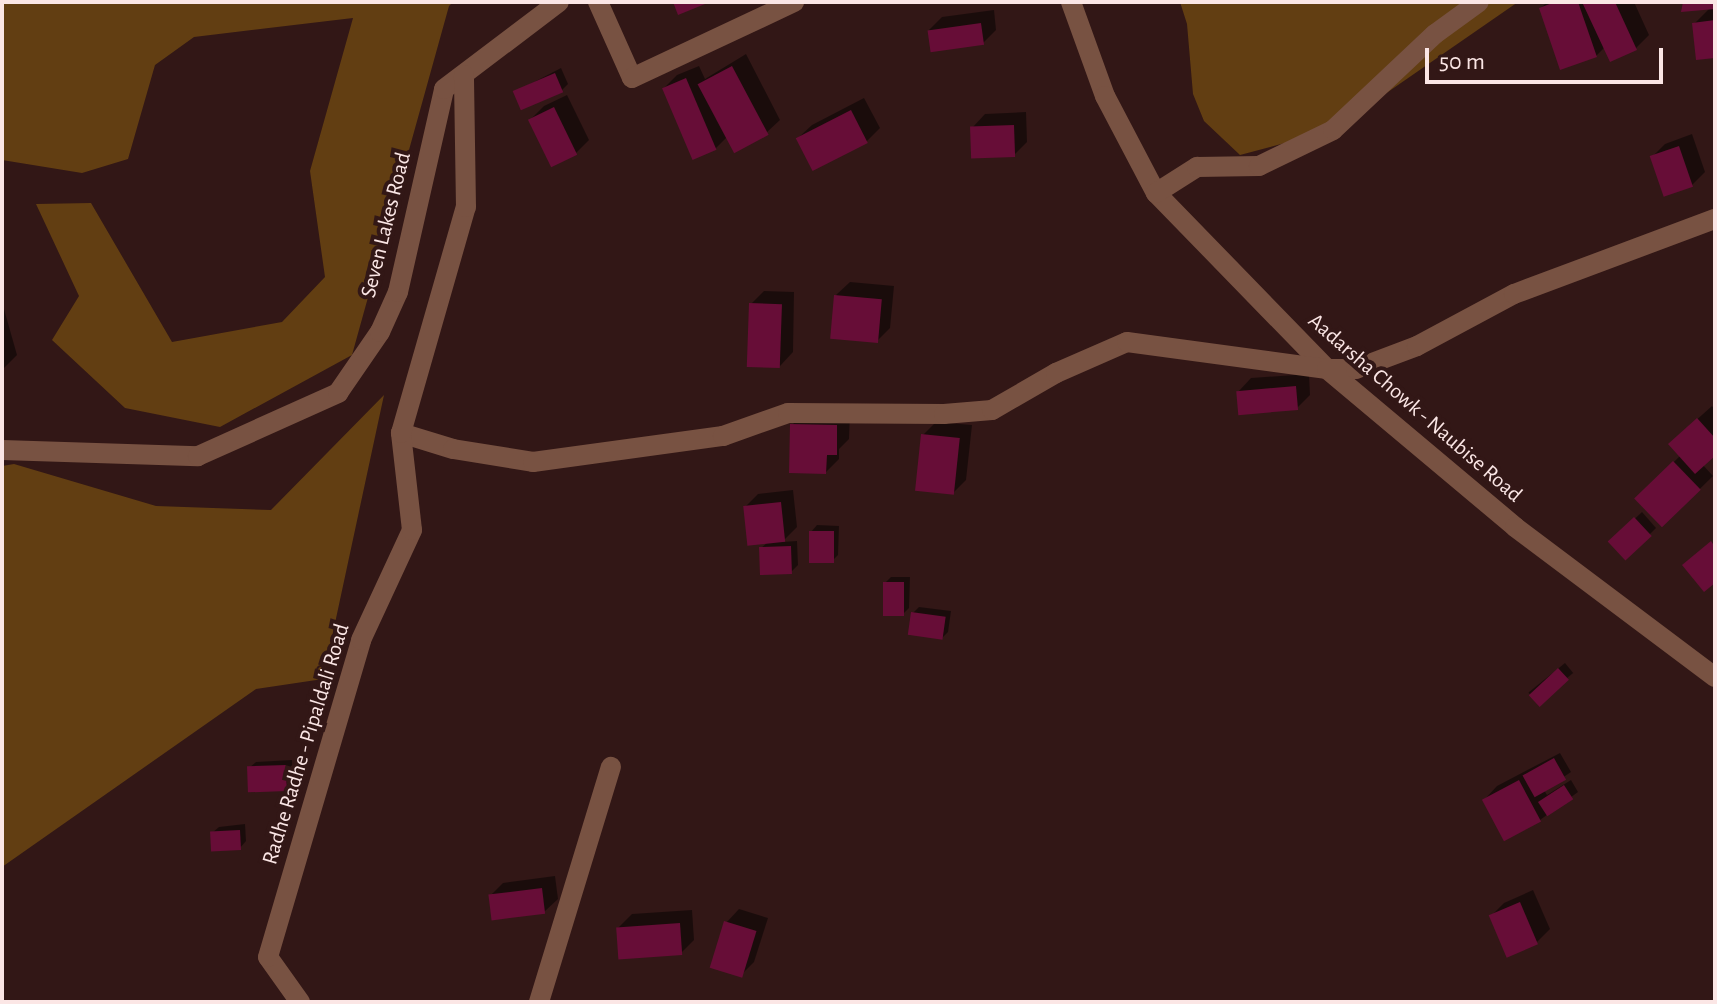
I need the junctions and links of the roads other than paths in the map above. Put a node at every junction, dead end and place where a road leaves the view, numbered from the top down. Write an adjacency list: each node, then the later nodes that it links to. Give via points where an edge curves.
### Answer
1 (559, 2): 6 (street, Seven Lakes Road)
2 (598, 2): 3 (street, via 632,78)
3 (794, 2)
4 (1071, 2): 7 (street, Aadarsha Chowk - Naubise Road, via 1105,96)
5 (1479, 2): 7 (street, via 1435,34 1333,130 1259,166 1197,167)
6 (464, 75): 10 (street, Radhe Radhe - Pipaldali Road, via 466,207); 11 (street, Seven Lakes Road, via 444,89 398,292 380,332 338,393 198,456)
7 (1156, 193): 9 (street, Aadarsha Chowk - Naubise Road)
8 (1715, 219): 9 (street, via 1514,294 1376,363)
9 (1327, 369): 10 (street, via 1127,342 1056,373 992,410 788,413 723,436 533,462 453,449); 12 (street, Aadarsha Chowk - Naubise Road, via 1515,527)
10 (401, 433): 14 (street, Radhe Radhe - Pipaldali Road, via 412,530 361,640 268,957)
11 (2, 450)
12 (1715, 677)
13 (611, 767): 15 (street)
14 (300, 1002)
15 (539, 1002)

